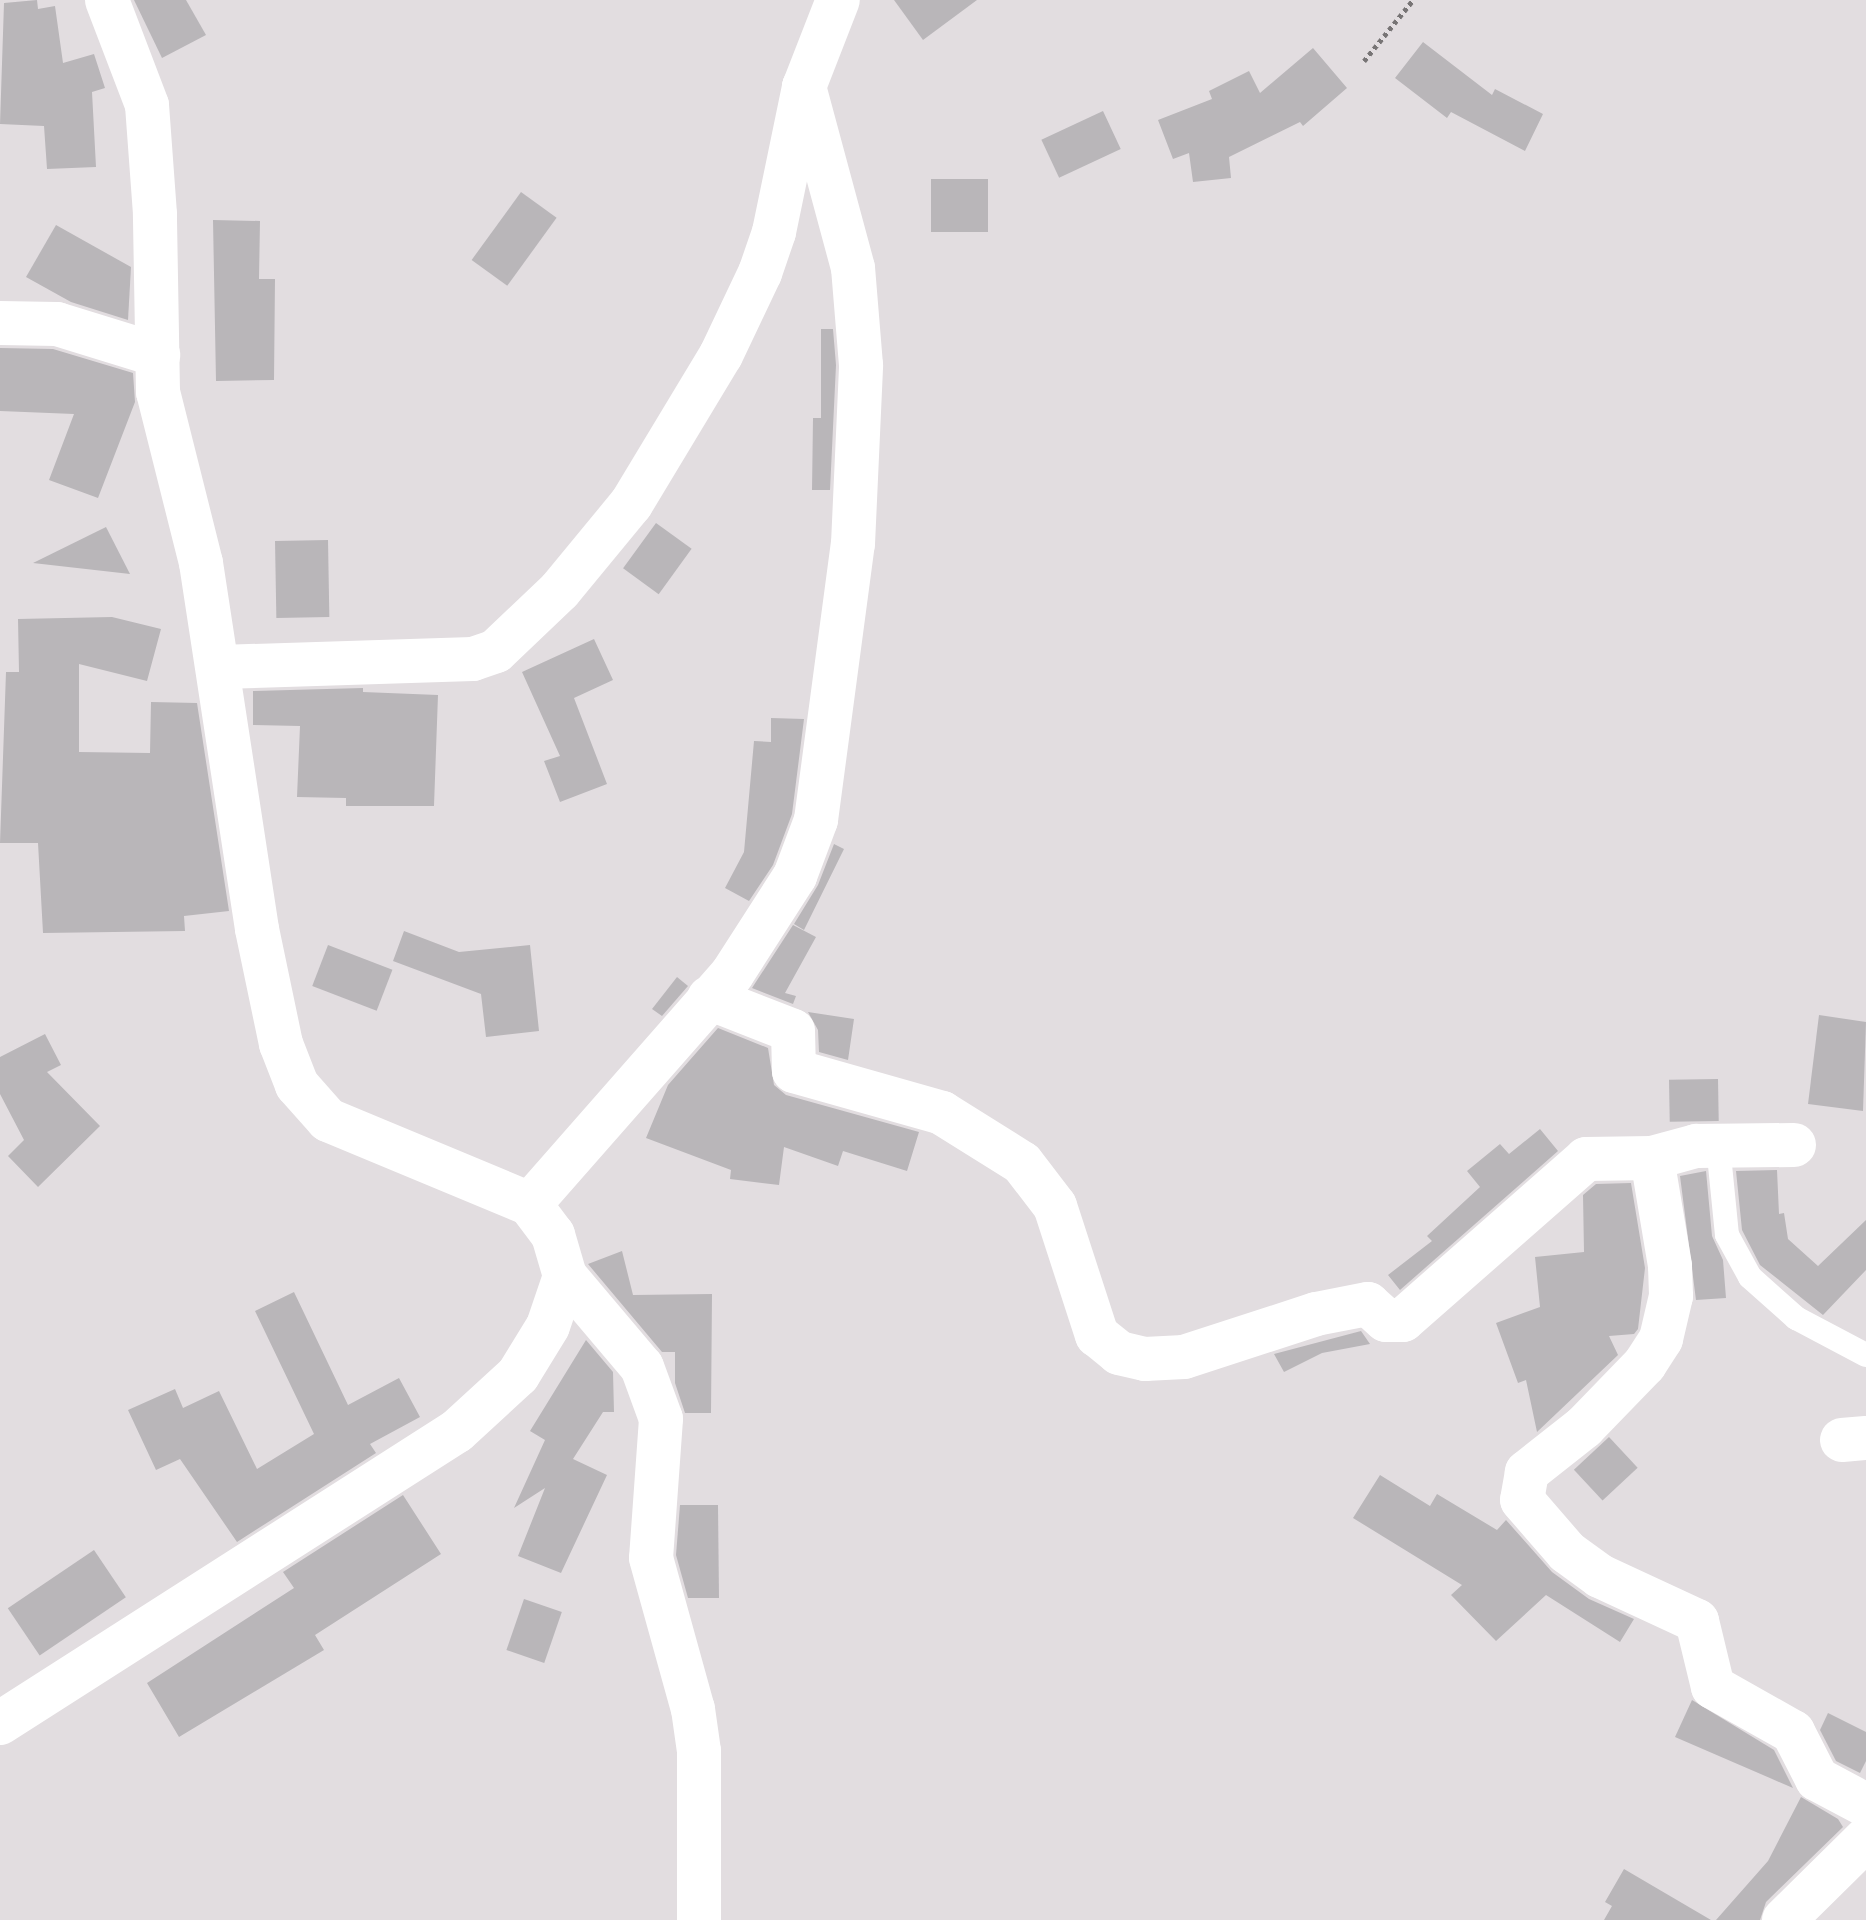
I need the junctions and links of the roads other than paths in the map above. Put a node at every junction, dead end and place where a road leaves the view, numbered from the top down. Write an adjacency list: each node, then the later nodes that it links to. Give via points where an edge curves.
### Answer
1 (107, 0): 5 (street, via 147,105)
2 (838, 0): 3 (street)
3 (804, 87): 6 (street, via 774,232 721,355 631,504 560,590 496,651 473,659); 7 (street, via 842,218 858,312 853,544 816,820 781,900 732,974)
4 (0, 323): 5 (street, via 57,324)
5 (158, 355): 6 (street, via 161,409 201,563)
6 (220, 667): 11 (street, via 257,929 278,1034 297,1085 328,1120)
7 (709, 998): 10 (street, via 743,1015 789,1027 795,1037 794,1071 942,1113 1022,1163 1055,1206 1097,1335 1110,1348 1133,1357 1184,1357 1316,1314 1368,1304 1386,1320 1403,1320 1586,1159); 11 (street)
8 (1718, 1145): 9 (street); 10 (street, via 1682,1147); 13 (lane, via 1727,1235 1742,1266 1796,1318)
9 (1794, 1145)
10 (1652, 1158): 15 (street, via 1670,1266 1671,1296 1661,1339 1645,1364 1584,1427 1527,1472 1522,1500 1567,1552 1600,1576 1697,1621 1713,1687 1793,1732 1817,1779)
11 (530, 1204): 12 (street, via 553,1235)
12 (565, 1276): 14 (street, via 548,1326 518,1375 457,1431); 17 (street, via 642,1367 661,1419 651,1558 693,1709 699,1751)
13 (1866, 1355)
14 (0, 1723)
15 (1866, 1805)
16 (1866, 1839): 18 (street)
17 (699, 1920)
18 (1784, 1920)

